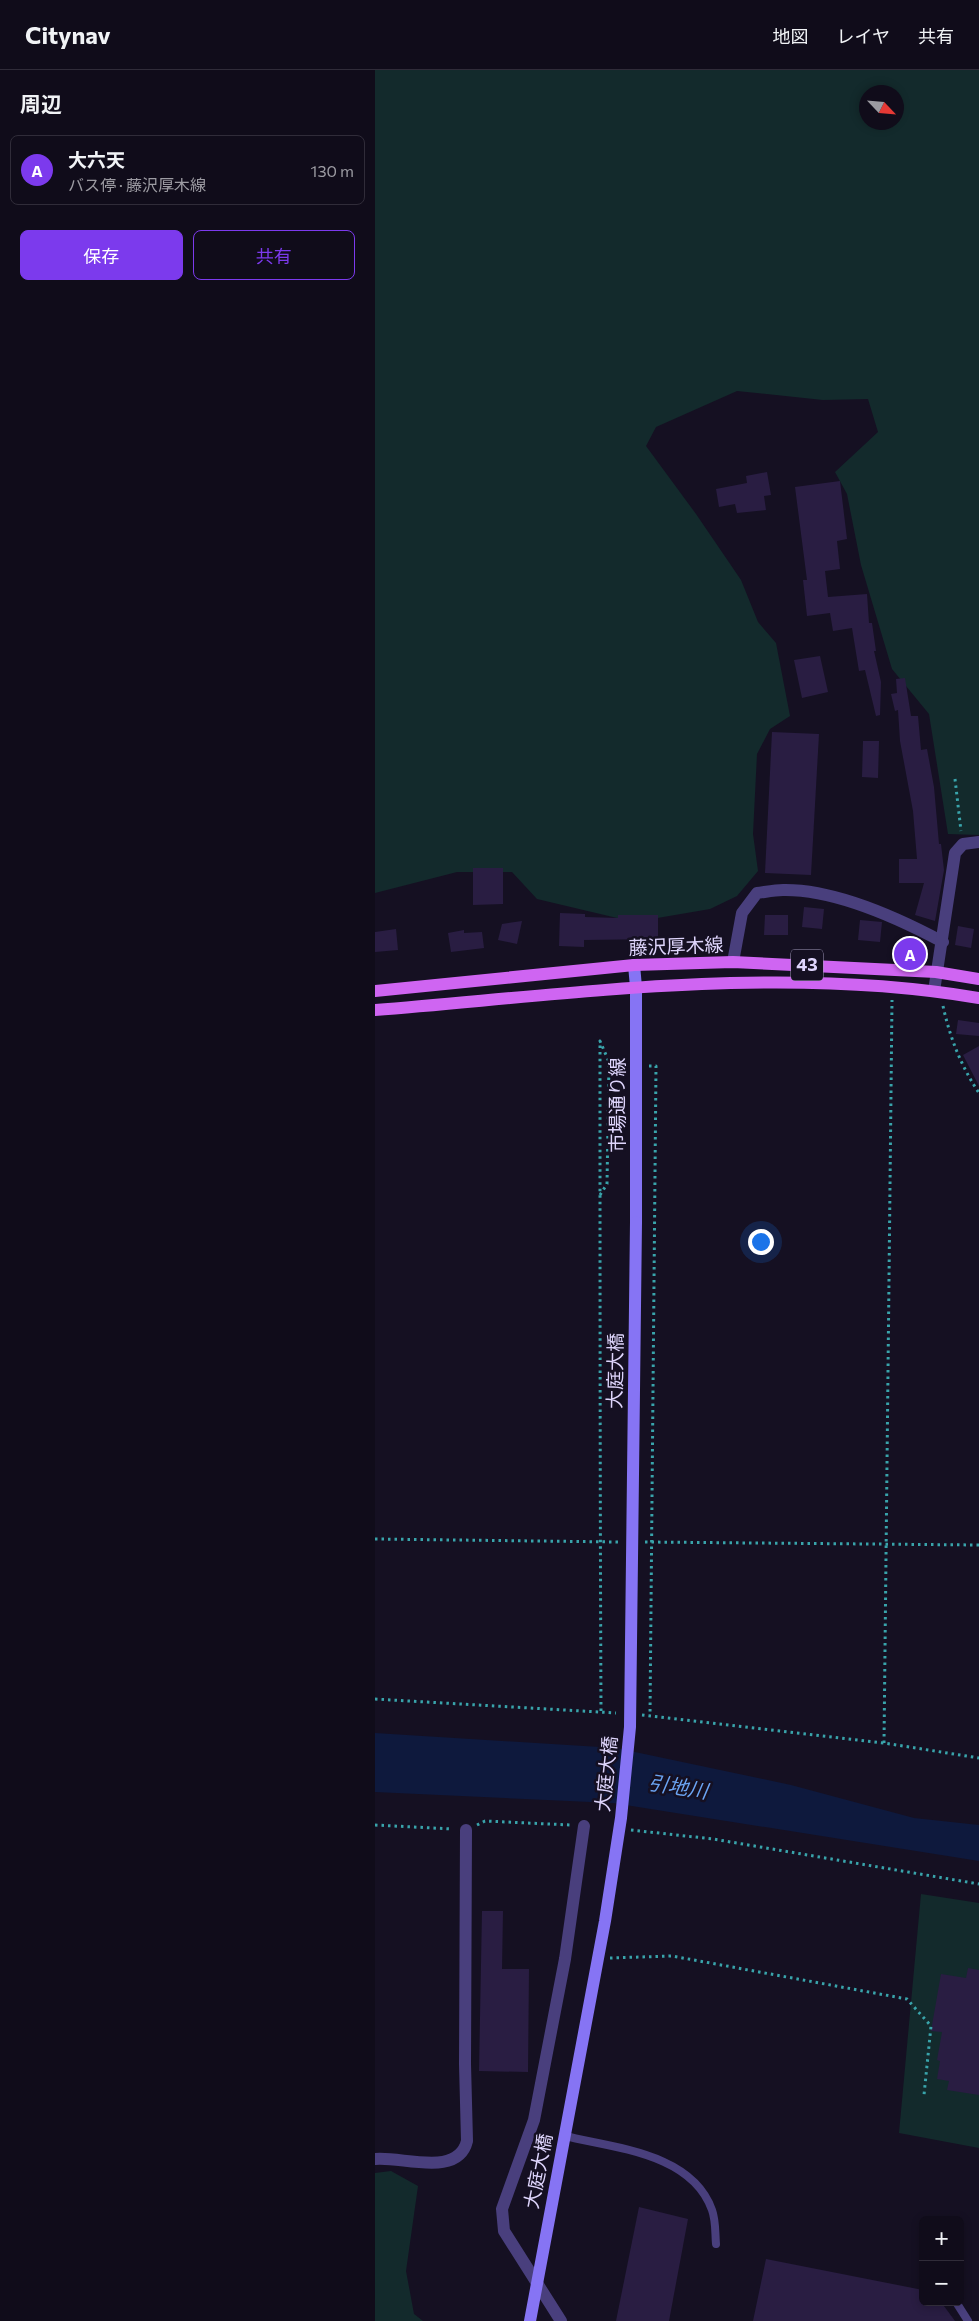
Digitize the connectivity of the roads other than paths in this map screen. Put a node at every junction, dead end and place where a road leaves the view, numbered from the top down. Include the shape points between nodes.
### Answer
1 (979, 842) edge
2 (943, 942) junction
3 (733, 962) junction
4 (634, 965) junction
5 (936, 972) junction
6 (979, 979) edge
7 (636, 987) junction
8 (375, 991) edge
9 (937, 991) junction
10 (979, 998) edge
11 (375, 1010) edge
12 (636, 1222) joint
13 (583, 1826) road end
14 (467, 1830) road end
15 (565, 2136) junction
16 (375, 2159) edge
17 (715, 2244) dead end
18 (959, 2306) edge
19 (530, 2321) edge
20 (561, 2321) edge
21 (968, 2321) edge

1 - 2 street via 963,844 955,853
2 - 3 street via 891,916 824,895 784,890 757,893 742,913
2 - 5 street
3 - 4 main road, 藤沢厚木線 / 43
3 - 5 main road, 藤沢厚木線 / 43
4 - 7 street, 市場通り線
4 - 8 main road, 藤沢厚木線 / 43
5 - 6 main road, 藤沢厚木線 / 43
5 - 9 street
7 - 9 main road, 43 via 793,981
7 - 11 main road, 43
7 - 12 street, 市場通り線
9 - 10 main road, 43
12 - 15 street, 大庭大橋, bridge via 630,1727 621,1818 605,1921
13 - 20 street via 565,1959 534,2120 502,2209 504,2231
14 - 16 street via 465,2150 450,2160 434,2163
15 - 17 lane via 647,2156 685,2173 701,2190 712,2209
15 - 19 street, 大庭大橋, bridge
18 - 21 lane

